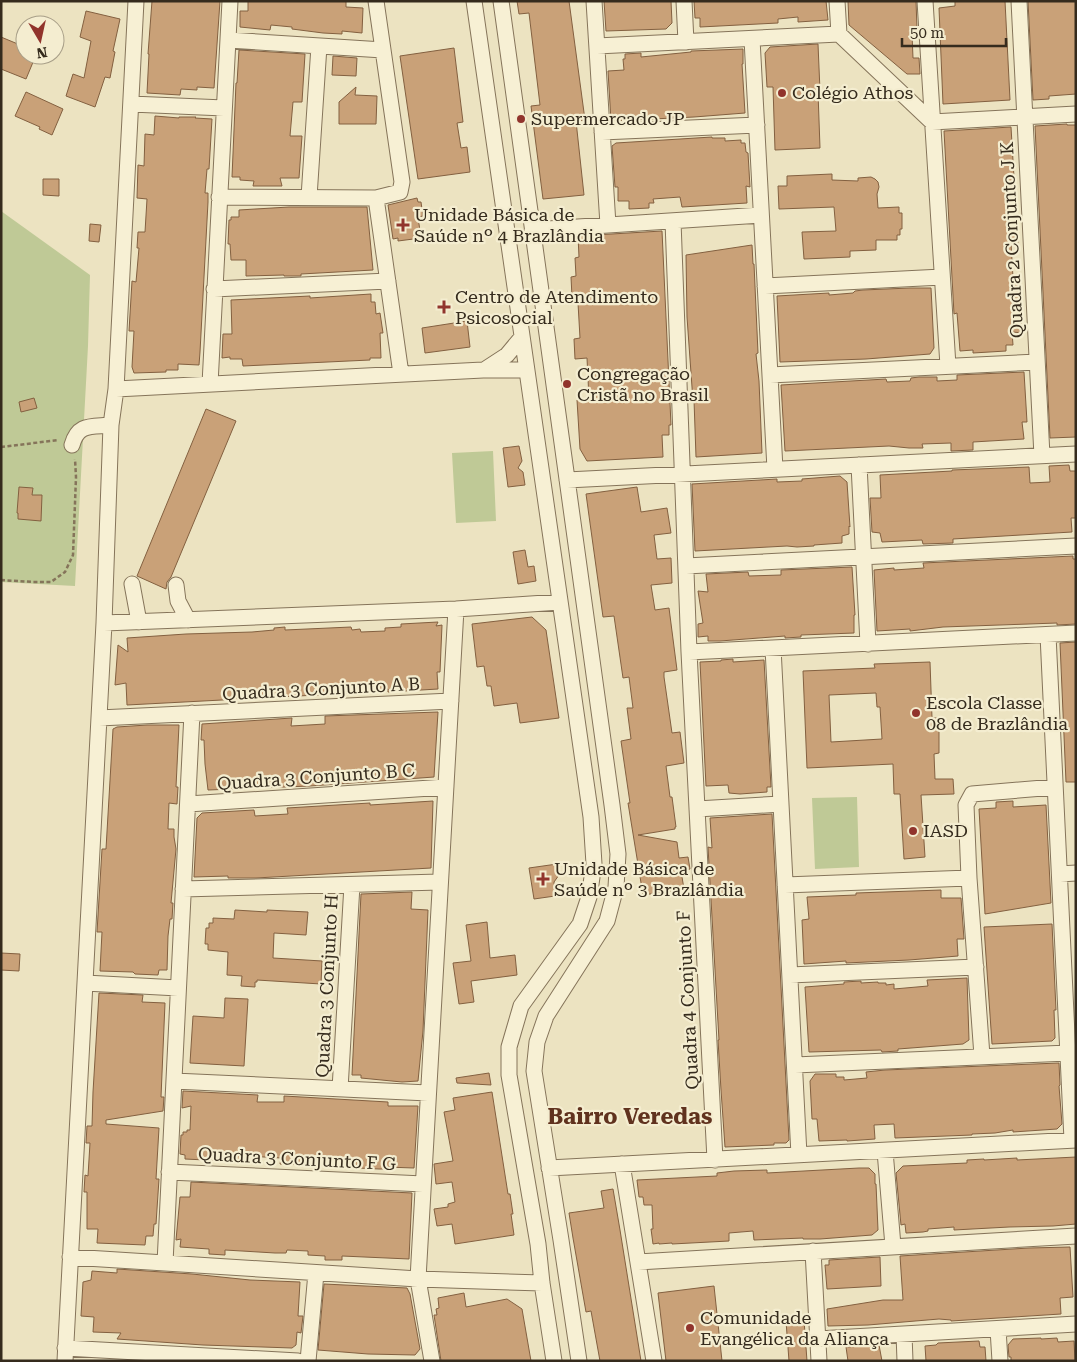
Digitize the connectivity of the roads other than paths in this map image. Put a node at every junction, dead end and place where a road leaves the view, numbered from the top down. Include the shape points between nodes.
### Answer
1 (136, 1) edge
2 (230, 1) edge
3 (376, 1) edge
4 (501, 1) edge
5 (594, 1) edge
6 (684, 1) edge
7 (837, 1) edge
8 (925, 1) edge
9 (1018, 1) edge
10 (474, 2) edge
11 (839, 34) junction
12 (506, 39) junction
13 (752, 39) junction
14 (228, 40) junction
15 (480, 41) junction
16 (686, 42) junction
17 (319, 46) junction
18 (597, 46) junction
19 (383, 50) junction
20 (131, 104) junction
21 (224, 108) junction
22 (1076, 114) edge
23 (1024, 117) junction
24 (932, 122) junction
25 (757, 124) junction
26 (602, 132) junction
27 (219, 197) junction
28 (309, 197) junction
29 (376, 198) junction
30 (530, 209) junction
31 (504, 211) junction
32 (762, 215) junction
33 (673, 221) junction
34 (608, 225) junction
35 (532, 230) junction
36 (942, 277) junction
37 (388, 281) junction
38 (765, 286) junction
39 (214, 289) junction
40 (522, 337) junction
41 (1037, 362) junction
42 (948, 366) junction
43 (483, 370) junction
44 (526, 370) junction
45 (401, 374) junction
46 (770, 375) junction
47 (210, 384) junction
48 (116, 389) junction
49 (111, 425) junction
50 (72, 445) road end
51 (1076, 454) edge
52 (1042, 456) junction
53 (859, 465) junction
54 (775, 470) junction
55 (682, 474) junction
56 (567, 480) junction
57 (1076, 546) edge
58 (863, 557) junction
59 (686, 566) junction
60 (132, 584) dead end
61 (176, 584) dead end
62 (560, 602) junction
63 (456, 609) junction
64 (188, 620) junction
65 (139, 622) junction
66 (104, 623) junction
67 (1076, 633) edge
68 (1048, 635) junction
69 (868, 644) junction
70 (772, 648) junction
71 (689, 652) junction
72 (593, 664) junction
73 (569, 668) junction
74 (451, 701) junction
75 (574, 702) junction
76 (598, 702) junction
77 (192, 713) junction
78 (99, 718) junction
79 (446, 787) junction
80 (1055, 787) junction
81 (188, 804) junction
82 (781, 804) junction
83 (697, 809) junction
84 (1076, 872) edge
85 (1060, 874) junction
86 (970, 878) junction
87 (440, 882) junction
88 (352, 885) junction
89 (785, 885) junction
90 (183, 889) junction
91 (976, 967) junction
92 (790, 976) junction
93 (85, 983) junction
94 (178, 988) junction
95 (1068, 1053) junction
96 (982, 1056) junction
97 (795, 1066) junction
98 (174, 1081) junction
99 (340, 1089) junction
100 (428, 1093) junction
101 (1074, 1140) edge
102 (884, 1151) junction
103 (799, 1155) junction
104 (715, 1160) junction
105 (622, 1164) junction
106 (550, 1168) junction
107 (169, 1172) junction
108 (423, 1184) junction
109 (1076, 1236) edge
110 (561, 1240) junction
111 (538, 1244) junction
112 (893, 1246) junction
113 (813, 1251) junction
114 (70, 1257) junction
115 (638, 1262) junction
116 (165, 1263) junction
117 (316, 1273) junction
118 (418, 1279) junction
119 (542, 1283) junction
120 (1076, 1324) edge
121 (998, 1329) junction
122 (904, 1334) junction
123 (818, 1339) junction
124 (65, 1354) edge
125 (159, 1357) edge
126 (298, 1361) edge
127 (308, 1361) edge
128 (432, 1361) edge
129 (554, 1361) edge
130 (579, 1361) edge
131 (654, 1361) edge
132 (819, 1361) edge
133 (905, 1361) edge
134 (1000, 1361) edge

1 - 20 street
2 - 14 street
3 - 19 street
4 - 10 street via 495,8 483,10
4 - 12 street
5 - 18 street
6 - 16 street
7 - 11 street
8 - 24 street
9 - 23 street, Quadra 2 Conjunto J K
10 - 15 street
11 - 13 street
11 - 24 street
12 - 15 street via 497,32 487,34
12 - 30 street
13 - 16 street
13 - 25 street
14 - 17 street
14 - 21 street
15 - 31 street
16 - 18 street
17 - 19 street
17 - 28 street
18 - 26 street
19 - 29 street via 402,182 400,192
20 - 21 street
20 - 48 street
21 - 27 street
22 - 23 street
23 - 24 street
23 - 41 street, Quadra 2 Conjunto J K
24 - 36 street
25 - 26 street
25 - 32 street
26 - 34 street
27 - 28 street
27 - 39 street
28 - 29 street
29 - 37 street
30 - 31 street
30 - 35 street
31 - 40 street
32 - 33 street
32 - 38 street
33 - 34 street
33 - 55 street, Quadra 4 Conjunto F
34 - 35 street
35 - 56 street
36 - 38 street
36 - 42 street
37 - 39 street
37 - 45 street
38 - 46 street
39 - 47 street
40 - 43 street via 507,355
40 - 44 street
41 - 42 street
41 - 52 street, Quadra 2 Conjunto J K
42 - 46 street
43 - 44 street
43 - 45 street
44 - 62 street
45 - 47 street
46 - 54 street
47 - 48 street
48 - 49 street
49 - 50 street via 79,430
49 - 66 street
51 - 52 street
52 - 53 street
53 - 54 street
53 - 58 street
54 - 55 street
55 - 56 street
55 - 59 street, Quadra 4 Conjunto F
56 - 72 street
57 - 58 street
58 - 59 street
58 - 69 street
59 - 71 street, Quadra 4 Conjunto F
60 - 65 street
61 - 64 street via 178,601
62 - 63 street
62 - 73 street
63 - 64 street
63 - 74 street
64 - 65 street
65 - 66 street
66 - 78 street
67 - 68 street
68 - 69 street
68 - 80 street
69 - 70 street
70 - 71 street
70 - 82 street
71 - 83 street, Quadra 4 Conjunto F
72 - 73 street via 589,672 580,674
72 - 76 street
73 - 75 street
74 - 77 street, Quadra 3 Conjunto A B
74 - 79 street
75 - 76 street via 579,694 590,692
75 - 111 street via 591,817 594,864 590,897 580,924 521,1006 509,1047 508,1075
76 - 106 street via 618,854 616,887 607,920 546,1016 537,1042 534,1071
77 - 78 street, Quadra 3 Conjunto A B
77 - 81 street
78 - 93 street
79 - 81 street, Quadra 3 Conjunto B C
79 - 87 street
80 - 85 street
80 - 86 street via 972,794 966,805
81 - 90 street
82 - 83 street
82 - 89 street
83 - 104 street, Quadra 4 Conjunto F
84 - 85 street
85 - 95 street
86 - 89 street
86 - 91 street
87 - 88 street
87 - 100 street
88 - 90 street
88 - 99 street, Quadra 3 Conjunto H
89 - 92 street
90 - 94 street
91 - 92 street
91 - 96 street
92 - 97 street
93 - 94 street
93 - 114 street
94 - 98 street
95 - 96 street
95 - 101 street
96 - 97 street
97 - 103 street
98 - 99 street
98 - 107 street
99 - 100 street
100 - 108 street
101 - 102 street
102 - 103 street
102 - 112 street
103 - 104 street
104 - 105 street
105 - 106 street
105 - 115 street
106 - 110 street
107 - 108 street, Quadra 3 Conjunto F G
107 - 116 street
108 - 118 street
109 - 112 street
110 - 111 street
110 - 130 street
111 - 119 street
112 - 113 street
113 - 115 street
113 - 123 street
114 - 116 street
114 - 124 street
115 - 131 street
116 - 117 street
117 - 118 street
117 - 127 street
118 - 119 street
118 - 128 street
119 - 129 street
120 - 121 street
121 - 122 street
121 - 134 street
122 - 123 street
122 - 133 street
123 - 132 street
124 - 125 street
125 - 126 street

